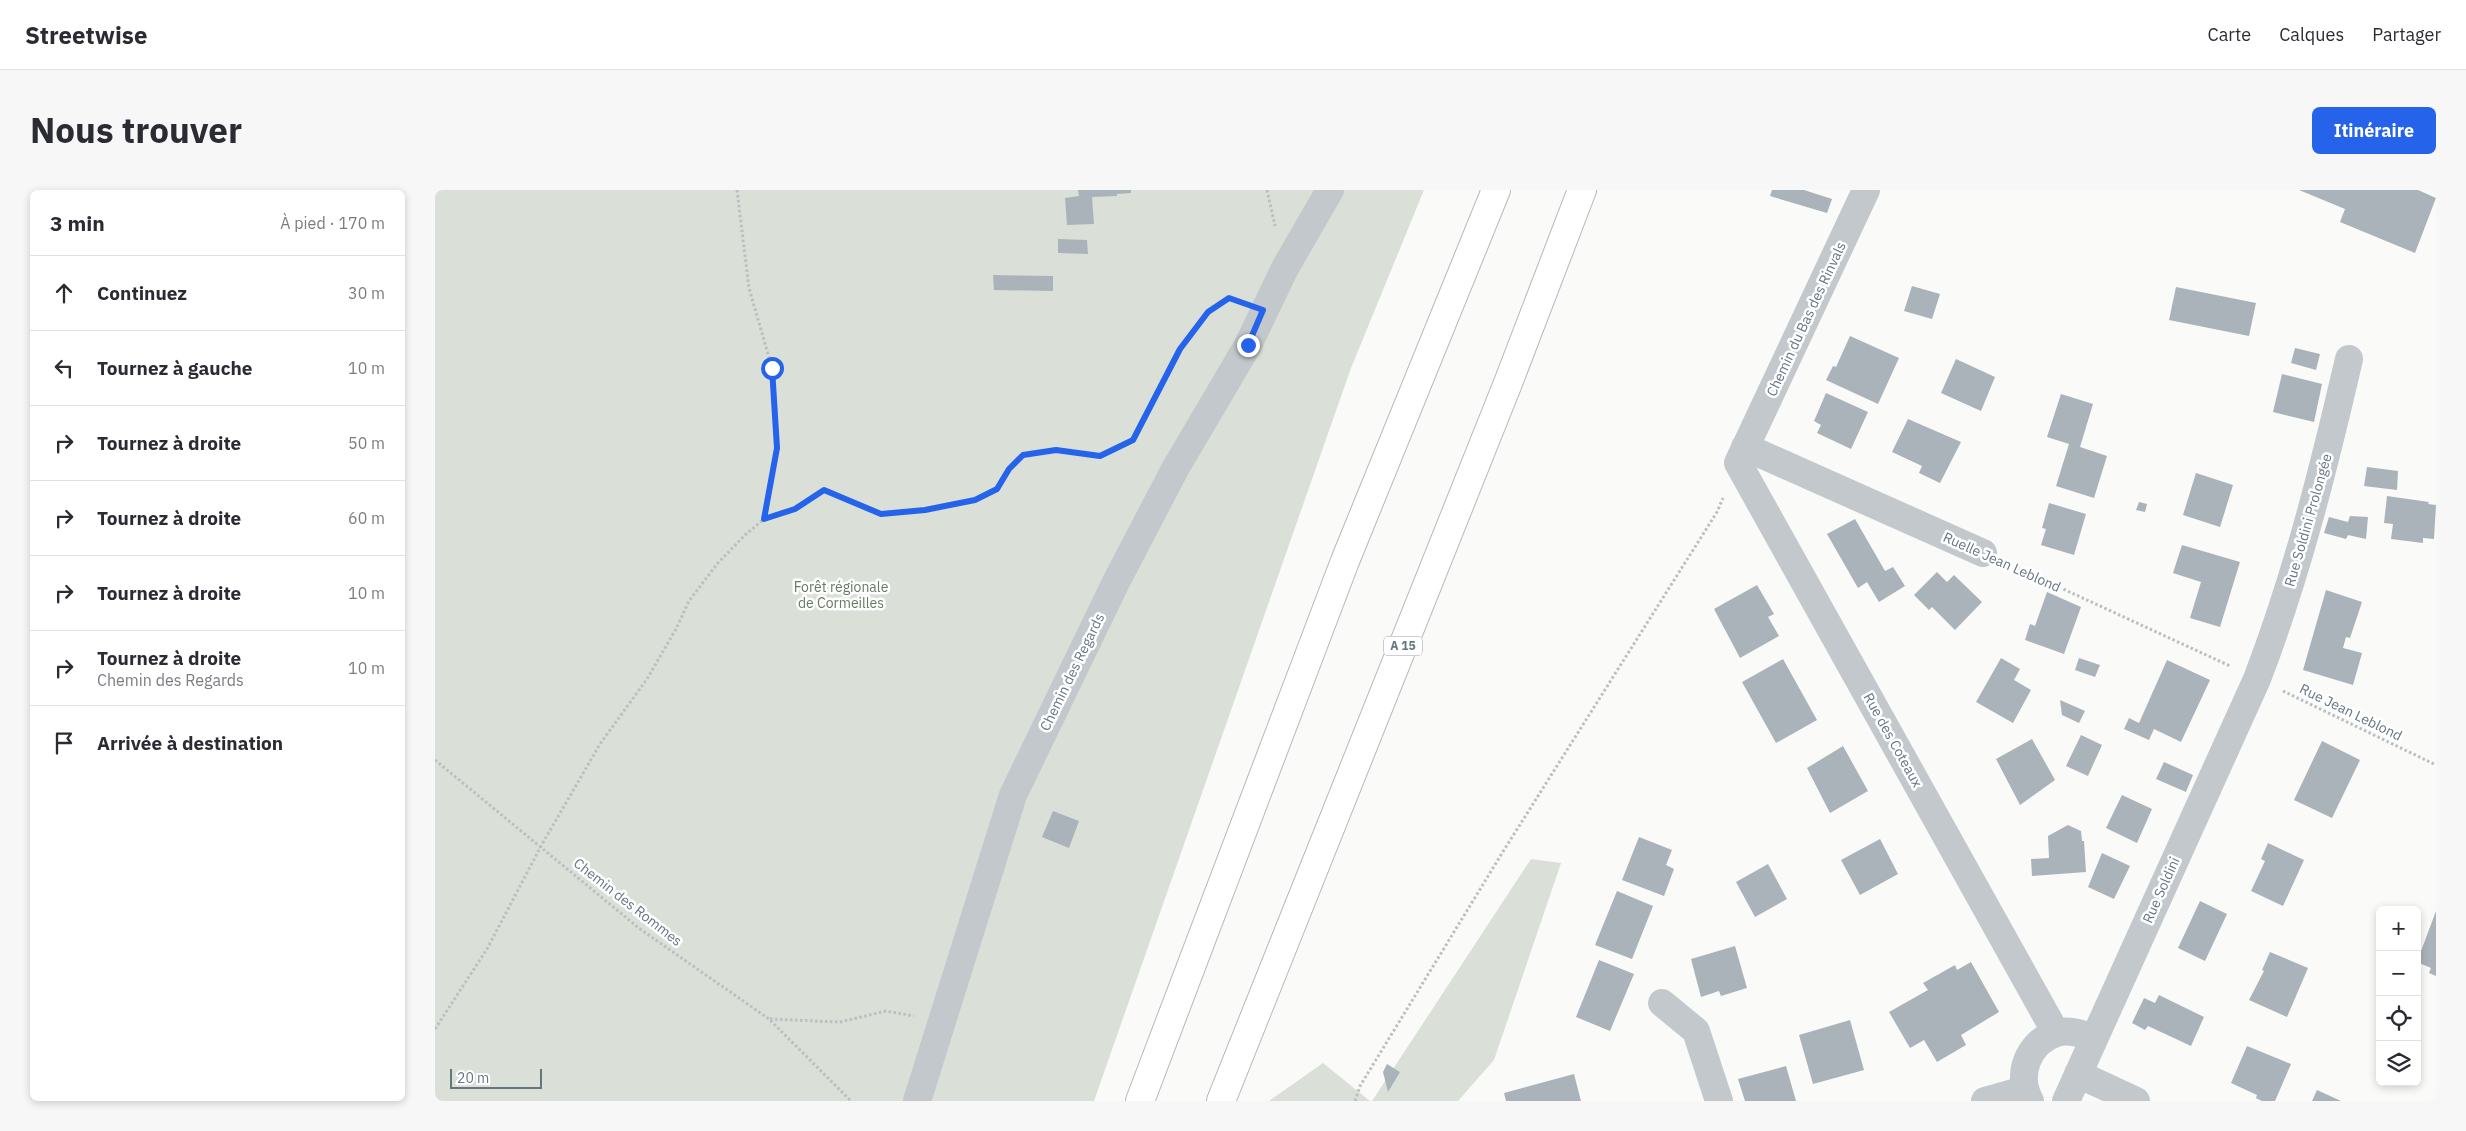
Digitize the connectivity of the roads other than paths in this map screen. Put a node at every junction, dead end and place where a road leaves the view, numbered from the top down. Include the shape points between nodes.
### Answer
1 (1329, 190) edge
2 (1496, 190) edge
3 (1582, 190) edge
4 (1866, 190) edge
5 (2349, 359) dead end
6 (1742, 455) junction
7 (1983, 553) road end
8 (2257, 679) joint
9 (1662, 1003) dead end
10 (2056, 1033) junction
11 (2094, 1038) junction
12 (2078, 1074) junction
13 (2027, 1095) edge
14 (917, 1101) edge
15 (1140, 1101) edge
16 (1221, 1101) edge
17 (1719, 1101) edge
18 (1985, 1101) edge
19 (2066, 1101) edge
20 (2136, 1101) edge

1 - 14 street, Chemin des Regards via 1263,310 1248,345 1175,469 1013,795
2 - 15 highway via 1341,570
3 - 16 highway, A 15
4 - 6 street, Chemin du Bas des Rinvals
5 - 8 street, Rue Soldini Prolongée via 2325,464 2299,555
6 - 7 street, Ruelle Jean Leblond
6 - 10 street, Rue des Coteaux
8 - 11 street, Rue Soldini
9 - 17 street via 1696,1031
10 - 11 street via 2076,1032
10 - 13 street via 2036,1045 2024,1066
11 - 12 street, Rue Soldini
12 - 19 street, Rue Soldini
12 - 20 street
13 - 18 street

